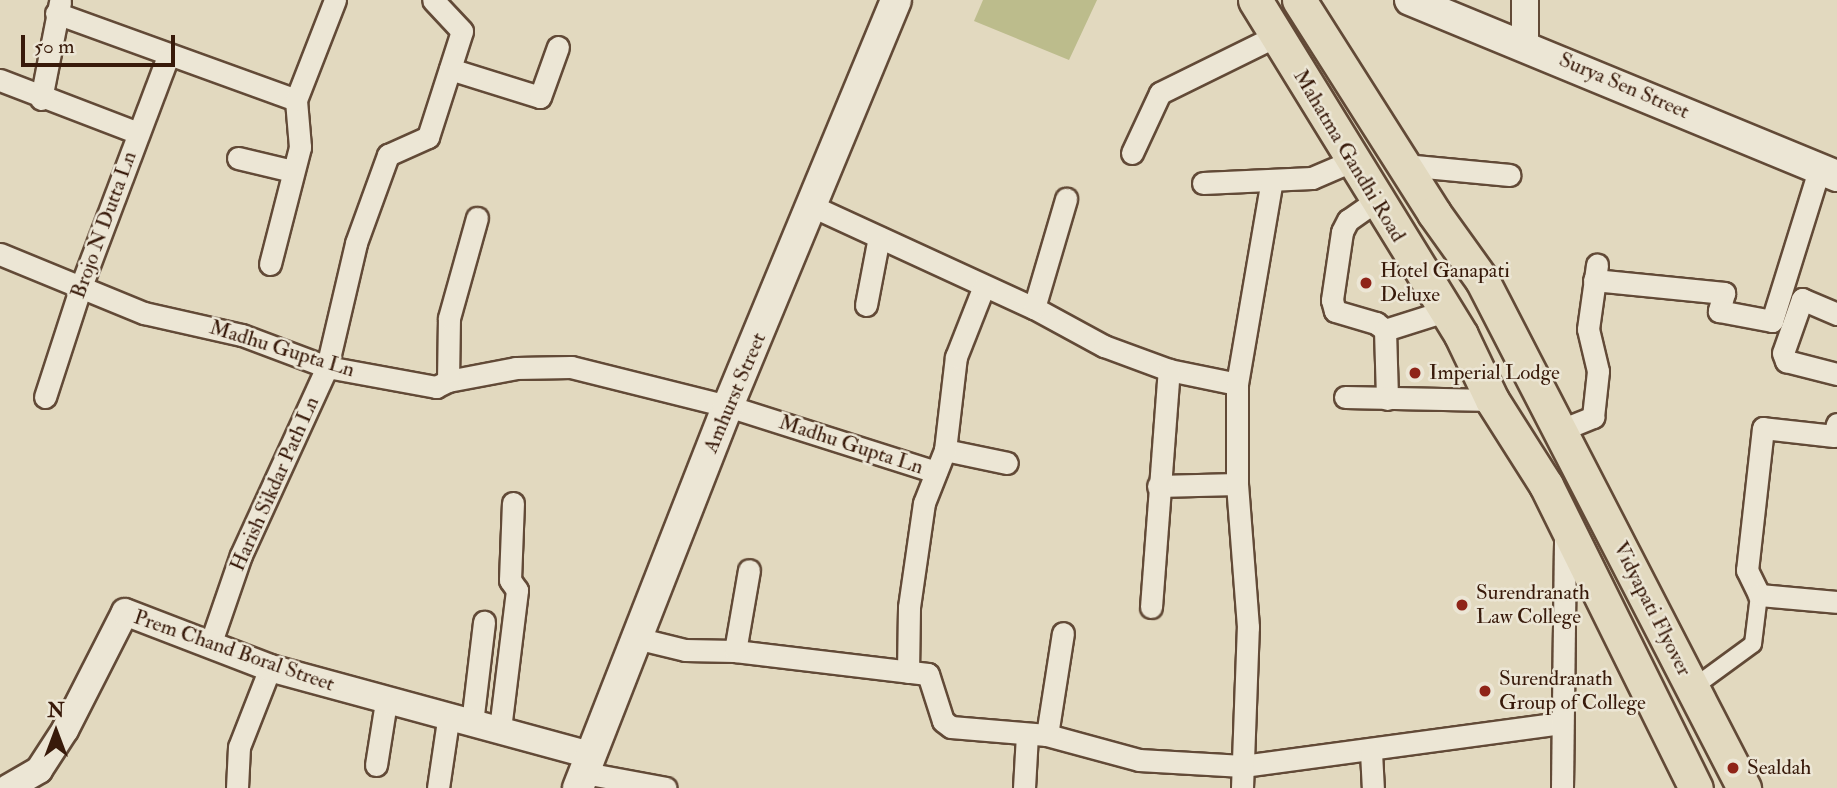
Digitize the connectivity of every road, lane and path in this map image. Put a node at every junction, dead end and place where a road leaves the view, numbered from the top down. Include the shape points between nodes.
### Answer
1 (335, 0) edge
2 (433, 0) edge
3 (895, 0) edge
4 (1255, 0) edge
5 (1299, 0) edge
6 (1410, 0) edge
7 (1525, 0) edge
8 (58, 7) edge
9 (1276, 36) junction
10 (1525, 46) junction
11 (558, 47) dead end
12 (168, 55) junction
13 (450, 69) junction
14 (0, 80) edge
15 (41, 99) junction
16 (296, 100) junction
17 (138, 133) junction
18 (1132, 153) dead end
19 (238, 158) dead end
20 (1354, 160) junction
21 (1404, 165) junction
22 (292, 171) junction
23 (1828, 173) edge
24 (1510, 175) dead end
25 (1272, 180) junction
26 (1203, 183) dead end
27 (1066, 200) dead end
28 (1377, 201) junction
29 (814, 207) junction
30 (477, 218) dead end
31 (879, 237) junction
32 (0, 254) edge
33 (270, 264) dead end
34 (984, 286) junction
35 (80, 289) junction
36 (866, 305) dead end
37 (1034, 308) junction
38 (1445, 311) junction
39 (1837, 314) edge
40 (1385, 330) junction
41 (327, 367) junction
42 (1169, 370) junction
43 (1837, 374) edge
44 (448, 381) junction
45 (1237, 384) junction
46 (45, 397) dead end
47 (1345, 397) dead end
48 (1387, 399) junction
49 (1492, 400) junction
50 (728, 406) junction
51 (1837, 424) edge
52 (1561, 430) junction
53 (944, 450) junction
54 (1007, 463) dead end
55 (936, 472) junction
56 (1237, 484) junction
57 (1158, 486) junction
58 (513, 503) dead end
59 (1565, 530) junction
60 (1631, 556) junction
61 (749, 570) dead end
62 (1759, 595) junction
63 (1837, 602) edge
64 (1151, 607) dead end
65 (484, 622) dead end
66 (1063, 633) dead end
67 (636, 638) junction
68 (211, 642) junction
69 (734, 651) junction
70 (270, 668) junction
71 (908, 672) junction
72 (1701, 682) junction
73 (386, 702) junction
74 (460, 721) junction
75 (1561, 723) junction
76 (500, 729) junction
77 (1037, 734) junction
78 (1371, 752) junction
79 (376, 765) dead end
80 (1243, 766) junction
81 (585, 772) edge
82 (8, 788) edge
83 (237, 788) edge
84 (438, 788) edge
85 (666, 788) edge
86 (1024, 788) edge
87 (1242, 788) edge
88 (1373, 788) edge
89 (1562, 788) edge
90 (1696, 788) edge
91 (1744, 788) edge
92 (1755, 788) edge

1 - 16 street
2 - 13 street, Harish Sikdar Path Ln via 462,31
3 - 29 main road, Amhurst Street via 824,169
4 - 9 main road, Mahatma Gandhi Road
5 - 21 main road, Vidyapati Flyover
6 - 10 main road, Surya Sen Street
7 - 10 street
8 - 12 street
8 - 15 street
9 - 18 street via 1160,93
9 - 20 main road, Mahatma Gandhi Road
10 - 23 main road, Surya Sen Street
11 - 13 street via 540,97
12 - 16 street
12 - 17 street, Brojo N Dutta Ln
13 - 41 street, Harish Sikdar Path Ln via 428,137 388,155 356,243
14 - 15 street
15 - 17 street
16 - 22 street via 300,147
17 - 35 street, Brojo N Dutta Ln
19 - 22 street
20 - 25 street via 1312,178
20 - 28 main road, Mahatma Gandhi Road
21 - 24 street
21 - 52 main road, Vidyapati Flyover via 1482,280
22 - 33 street
23 - 52 street via 1772,321 1719,311 1724,293 1596,272 1588,329 1598,371 1594,417
25 - 26 street
25 - 45 street
27 - 37 street
28 - 38 main road, Mahatma Gandhi Road
28 - 40 street via 1348,220 1342,232 1332,300 1335,311
29 - 31 street
29 - 50 main road, Amhurst Street
30 - 44 street via 449,318
31 - 34 street
31 - 36 street
32 - 35 street, Madhu Gupta Ln
34 - 37 street
34 - 53 street via 956,357
35 - 41 street, Madhu Gupta Ln via 144,313 242,335
35 - 46 street, Brojo N Dutta Ln
37 - 42 street via 1104,346
38 - 40 street
38 - 49 main road, Mahatma Gandhi Road
39 - 43 street via 1802,299 1783,353 1786,361
40 - 48 street
41 - 44 street, Madhu Gupta Ln via 436,387
41 - 68 street, Harish Sikdar Path Ln via 241,555
42 - 45 street
42 - 57 street
44 - 50 street, Madhu Gupta Ln via 516,368 571,367
45 - 56 street
47 - 48 street
48 - 49 street
49 - 59 main road, Mahatma Gandhi Road via 1530,455
50 - 55 street, Madhu Gupta Ln
50 - 67 main road, Amhurst Street
51 - 62 street via 1833,436 1763,428 1747,570
52 - 60 main road, Vidyapati Flyover
53 - 54 street
53 - 55 street
55 - 71 street via 924,503 918,542 909,607
56 - 57 street
56 - 80 street via 1248,627
57 - 64 street
58 - 76 street via 510,580 517,590
59 - 75 street
59 - 90 street
59 - 90 main road, Vidyapati Flyover via 1594,578
60 - 72 street
60 - 91 main road, Vidyapati Flyover
61 - 69 street
62 - 63 street
62 - 72 street via 1754,645
65 - 74 street
66 - 77 street
67 - 69 street via 685,650
67 - 81 main road, Amhurst Street
68 - 70 street, Prem Chand Boral Street
68 - 82 street, Prem Chand Boral Street via 125,612 65,730 39,770
69 - 71 street
70 - 73 street, Prem Chand Boral Street
70 - 83 street via 239,747
71 - 77 street via 928,674 943,721 951,727
72 - 92 street
73 - 74 street, Prem Chand Boral Street
73 - 79 street
74 - 76 street, Prem Chand Boral Street
74 - 84 street
75 - 78 street
75 - 89 street
76 - 81 street, Prem Chand Boral Street
77 - 80 street via 1139,760
77 - 86 street
78 - 80 street
78 - 88 street
80 - 87 street
81 - 85 street

